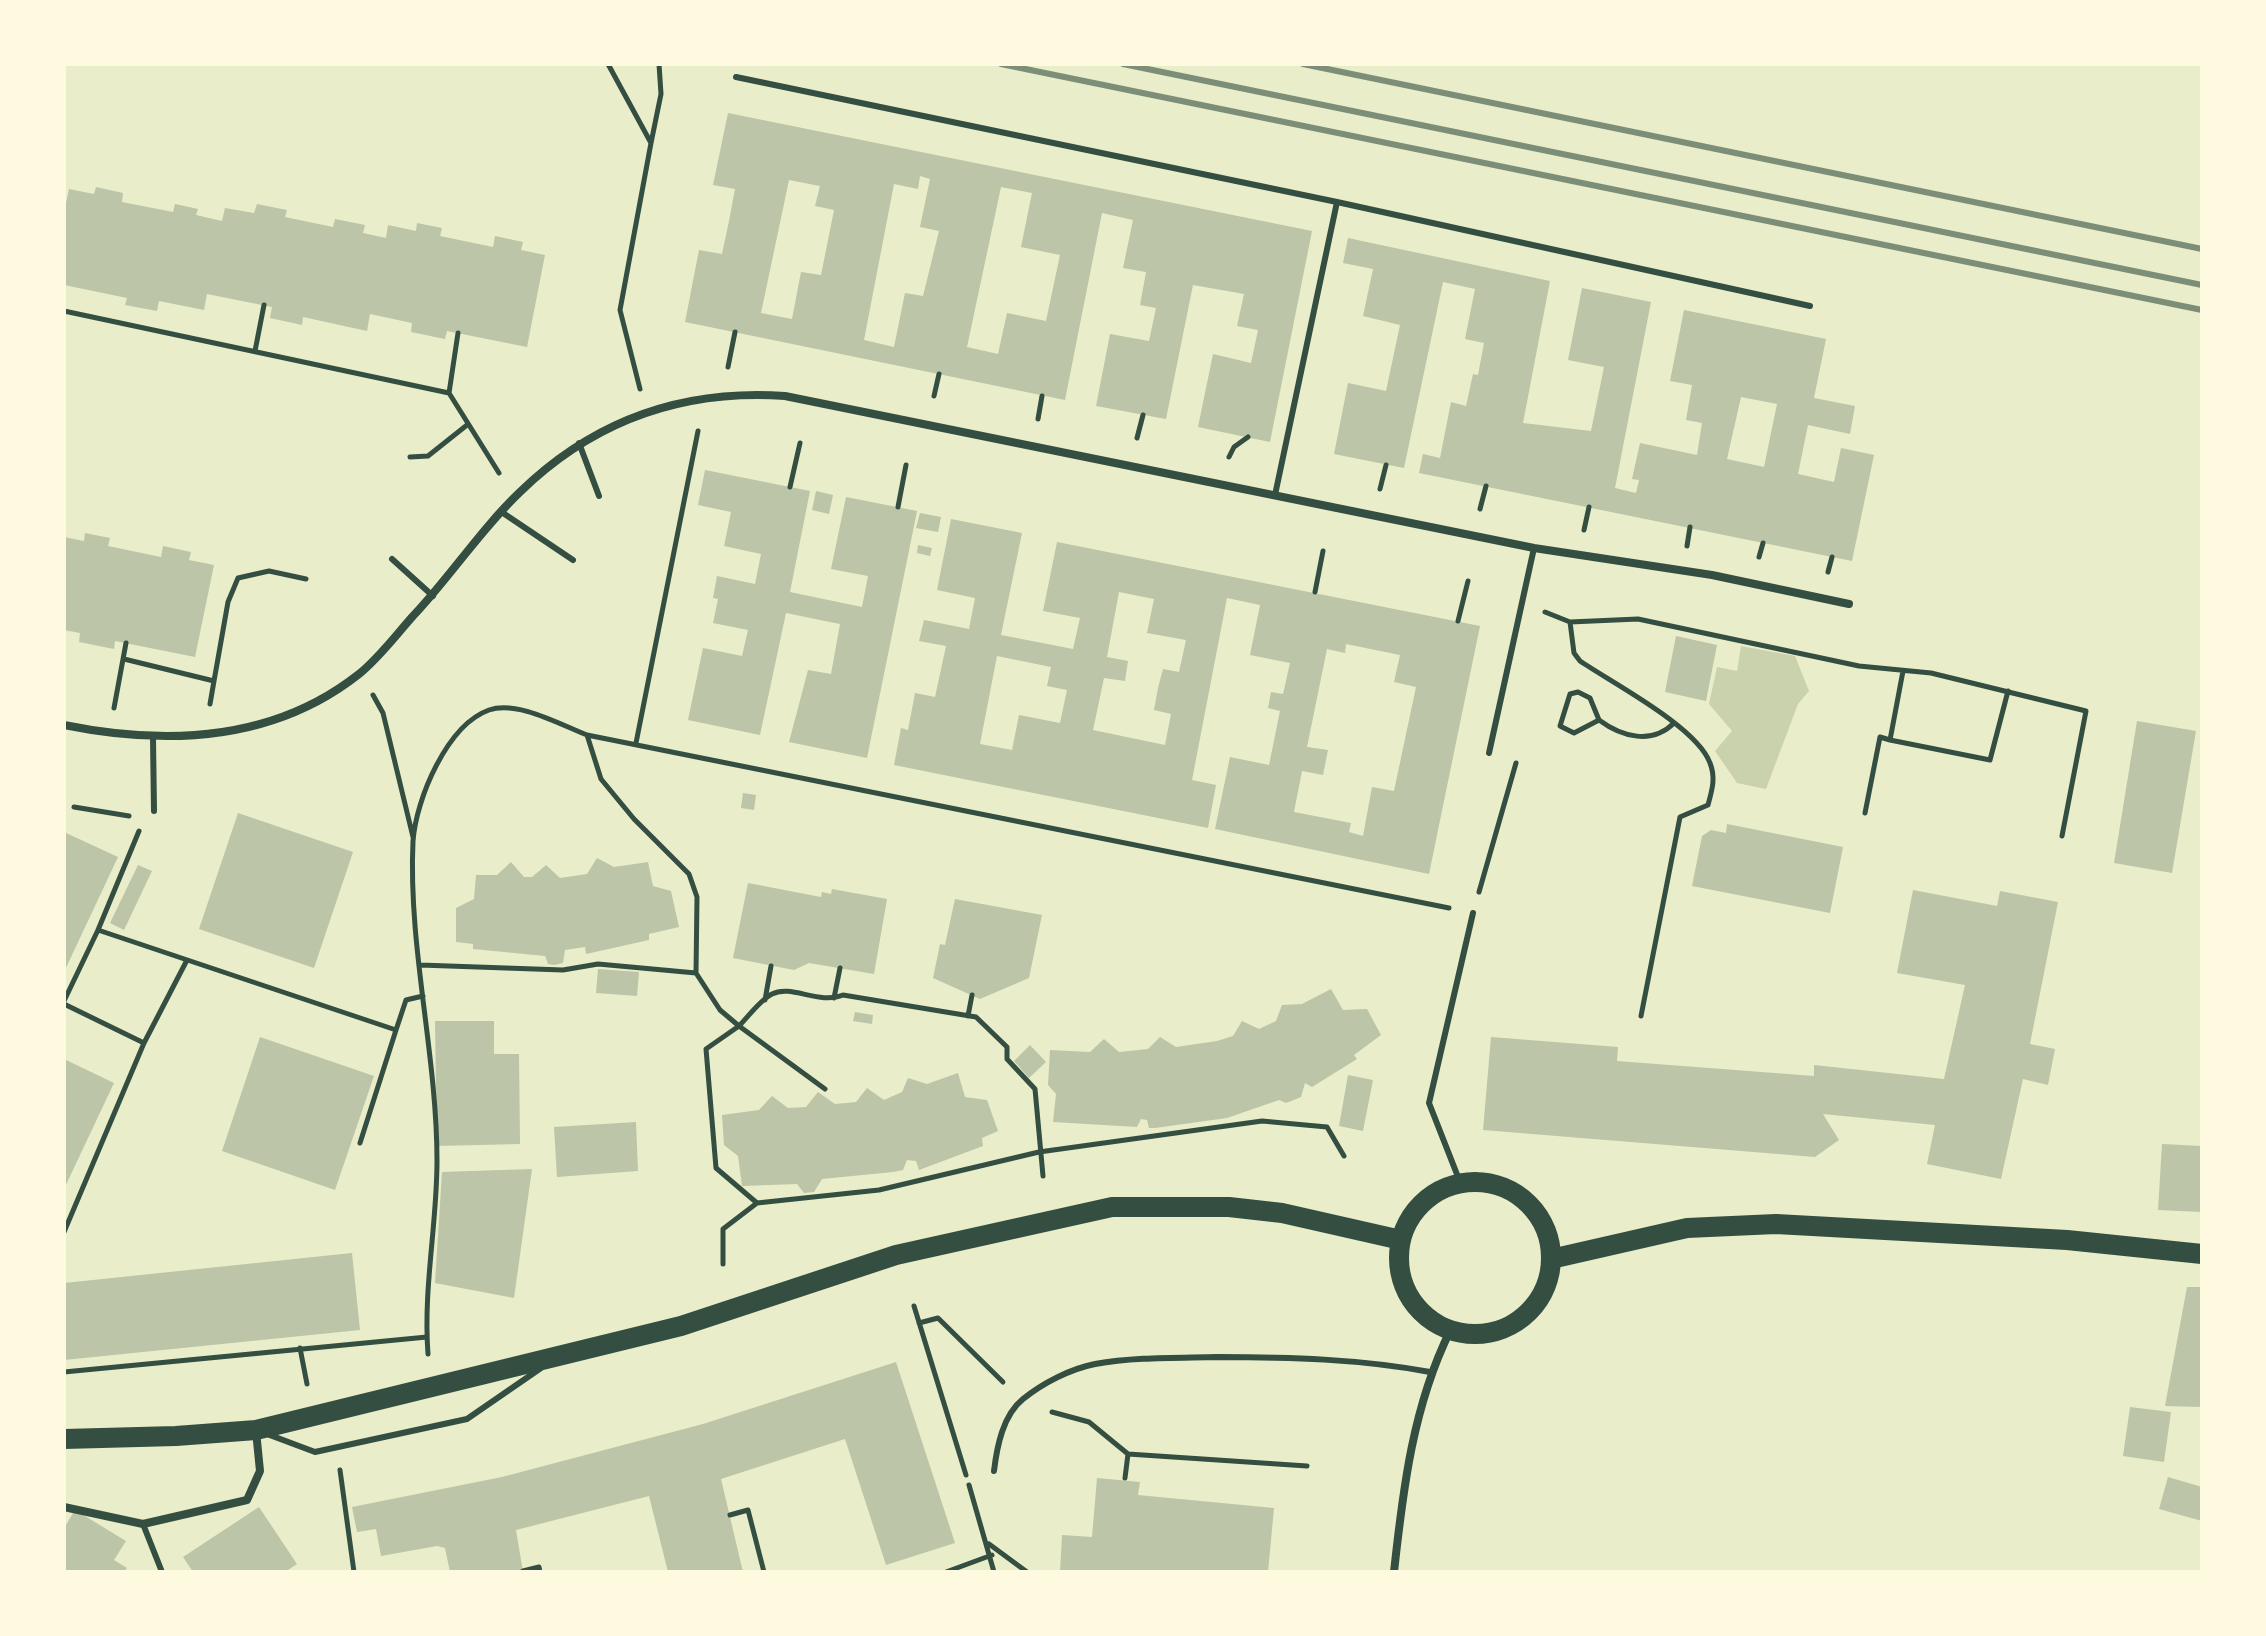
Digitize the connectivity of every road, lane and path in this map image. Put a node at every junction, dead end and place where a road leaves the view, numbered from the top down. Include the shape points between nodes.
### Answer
1 (608, 64) edge
2 (659, 64) edge
3 (736, 77) dead end
4 (651, 143) junction
5 (1337, 202) junction
6 (264, 305) dead end
7 (1810, 306) dead end
8 (64, 311) edge
9 (735, 332) dead end
10 (458, 333) dead end
11 (255, 351) junction
12 (728, 367) dead end
13 (939, 374) dead end
14 (639, 386) dead end
15 (449, 393) junction
16 (934, 396) dead end
17 (1042, 396) dead end
18 (1143, 415) dead end
19 (1038, 419) dead end
20 (467, 425) junction
21 (698, 431) dead end
22 (1248, 437) dead end
23 (1137, 438) dead end
24 (579, 443) junction
25 (800, 443) dead end
26 (410, 457) dead end
27 (1229, 457) dead end
28 (906, 465) dead end
29 (1386, 465) dead end
30 (499, 473) dead end
31 (1486, 486) dead end
32 (790, 487) dead end
33 (1380, 489) dead end
34 (1275, 495) junction
35 (599, 496) dead end
36 (898, 507) dead end
37 (1589, 507) dead end
38 (1480, 509) dead end
39 (503, 513) junction
40 (1690, 527) dead end
41 (1584, 531) dead end
42 (1534, 548) junction
43 (1323, 551) dead end
44 (1686, 551) dead end
45 (1832, 557) dead end
46 (392, 559) dead end
47 (573, 560) dead end
48 (306, 579) dead end
49 (1468, 581) dead end
50 (1826, 581) dead end
51 (1315, 592) dead end
52 (433, 596) junction
53 (1523, 600) junction
54 (1849, 604) dead end
55 (1458, 621) dead end
56 (1570, 622) junction
57 (126, 643) dead end
58 (124, 659) junction
59 (1903, 671) junction
60 (214, 681) junction
61 (2008, 691) junction
62 (373, 695) dead end
63 (210, 704) dead end
64 (114, 708) dead end
65 (1599, 720) junction
66 (1674, 723) junction
67 (64, 725) edge
68 (587, 735) junction
69 (153, 738) junction
70 (1890, 740) junction
71 (636, 743) junction
72 (1489, 753) dead end
73 (1516, 762) dead end
74 (74, 807) dead end
75 (154, 811) dead end
76 (1865, 813) dead end
77 (2062, 836) dead end
78 (413, 838) junction
79 (1473, 913) junction
80 (98, 930) junction
81 (186, 962) junction
82 (420, 965) junction
83 (771, 966) dead end
84 (840, 968) dead end
85 (696, 973) junction
86 (972, 995) dead end
87 (423, 996) junction
88 (833, 999) junction
89 (765, 1000) junction
90 (64, 1003) edge
91 (968, 1016) junction
92 (1641, 1016) dead end
93 (739, 1026) junction
94 (396, 1030) junction
95 (144, 1043) junction
96 (825, 1089) dead end
97 (360, 1143) dead end
98 (1039, 1152) junction
99 (1344, 1156) dead end
100 (1043, 1176) dead end
101 (1460, 1182) junction
102 (757, 1203) junction
103 (64, 1232) edge
104 (1401, 1240) junction
105 (2202, 1254) edge
106 (1551, 1259) junction
107 (723, 1264) dead end
108 (914, 1306) dead end
109 (919, 1323) junction
110 (1450, 1331) junction
111 (427, 1337) junction
112 (300, 1348) junction
113 (428, 1355) dead end
114 (554, 1359) junction
115 (64, 1372) edge
116 (1430, 1372) junction
117 (307, 1384) dead end
118 (1021, 1400) junction
119 (256, 1430) junction
120 (64, 1439) edge
121 (1128, 1454) junction
122 (1307, 1466) dead end
123 (340, 1469) dead end
124 (994, 1471) dead end
125 (1125, 1478) dead end
126 (64, 1507) edge
127 (730, 1515) dead end
128 (143, 1524) junction
129 (988, 1543) junction
130 (992, 1555) junction
131 (523, 1571) edge
132 (162, 1572) edge
133 (354, 1572) edge
134 (540, 1572) edge
135 (764, 1572) edge
136 (946, 1572) edge
137 (994, 1572) edge
138 (1027, 1572) edge
139 (1394, 1572) edge

1 - 4 path
2 - 4 path via 661,94
3 - 5 lane
4 - 14 path via 620,310
5 - 7 lane
5 - 34 lane
6 - 11 path
8 - 11 path
9 - 12 path
10 - 15 path
11 - 15 path
13 - 16 path
15 - 20 path
17 - 19 path
18 - 23 path
20 - 26 path via 428,456
20 - 30 path
21 - 71 path
22 - 27 path
24 - 34 street via 645,410 748,393 785,396
24 - 35 lane
24 - 39 street via 518,493
25 - 32 path
28 - 36 path
29 - 33 path
31 - 38 path
34 - 42 street
37 - 41 path
39 - 47 lane
39 - 52 street
40 - 44 path
42 - 53 lane
42 - 54 street via 1712,575
43 - 51 path
45 - 50 path
46 - 52 lane
48 - 60 path via 269,571 238,578 228,602
49 - 55 path
52 - 69 street via 359,673 304,707 223,734
53 - 56 path
53 - 72 lane
56 - 59 path via 1638,619
56 - 66 path via 1580,661
57 - 58 path
58 - 60 path
58 - 64 path
59 - 61 path
59 - 70 path
60 - 63 path
61 - 70 path via 1990,760
61 - 77 path via 2086,711
62 - 78 path via 383,713
65 - 65 path via 1590,698 1578,692 1570,694 1560,726 1574,733
65 - 66 path via 1644,738 1664,733
66 - 92 path via 1700,744 1714,781 1708,805 1680,817
67 - 69 street
68 - 71 path
68 - 78 path via 509,708 490,709 451,740 432,772
68 - 85 path via 601,779 689,874 697,897
69 - 75 lane
70 - 76 path via 1880,737
71 - 79 path
73 - 79 path
74 - 80 path via 145,818
78 - 82 path
79 - 101 lane via 1429,1103
80 - 81 path
80 - 90 path
81 - 94 path
81 - 95 path
82 - 85 path via 563,970 598,964
82 - 87 path
83 - 89 path
84 - 88 path
85 - 93 path via 720,1010
86 - 91 path
87 - 94 path via 406,1000
87 - 111 path via 437,1160
88 - 89 path via 781,991
88 - 91 path via 843,995
89 - 93 path
90 - 95 path
91 - 98 path via 976,1017 1007,1047 1007,1059 1035,1089
93 - 96 path
93 - 102 path via 706,1049 716,1168
94 - 97 path
95 - 103 path
98 - 99 path via 1262,1121 1327,1127
98 - 100 path
98 - 102 path via 879,1190
101 - 104 main road via 1427,1199
101 - 106 main road via 1497,1185 1518,1196 1536,1213
102 - 107 path via 723,1229
104 - 110 main road via 1403,1284 1414,1304
104 - 114 main road via 1282,1213 1112,1207 896,1255 681,1326
105 - 106 main road via 2067,1240 1776,1224 1687,1228
106 - 110 main road via 1536,1304 1519,1321 1474,1335
108 - 109 path
109 - 118 path via 938,1318
109 - 129 path
110 - 116 street
111 - 112 path
111 - 113 path
112 - 115 path
112 - 117 path
114 - 119 main road
114 - 119 lane via 467,1419 315,1452
116 - 118 lane via 1289,1357 1176,1358 1093,1365 1058,1377
116 - 139 street via 1404,1481
118 - 121 path via 1089,1422
118 - 124 lane via 998,1442
119 - 120 main road
119 - 128 street via 260,1471 247,1500
121 - 122 path
121 - 125 path
123 - 133 path
126 - 128 street
127 - 135 path via 748,1510
128 - 132 lane
129 - 130 path
129 - 138 path
130 - 136 path
130 - 137 path
131 - 134 path via 539,1567

